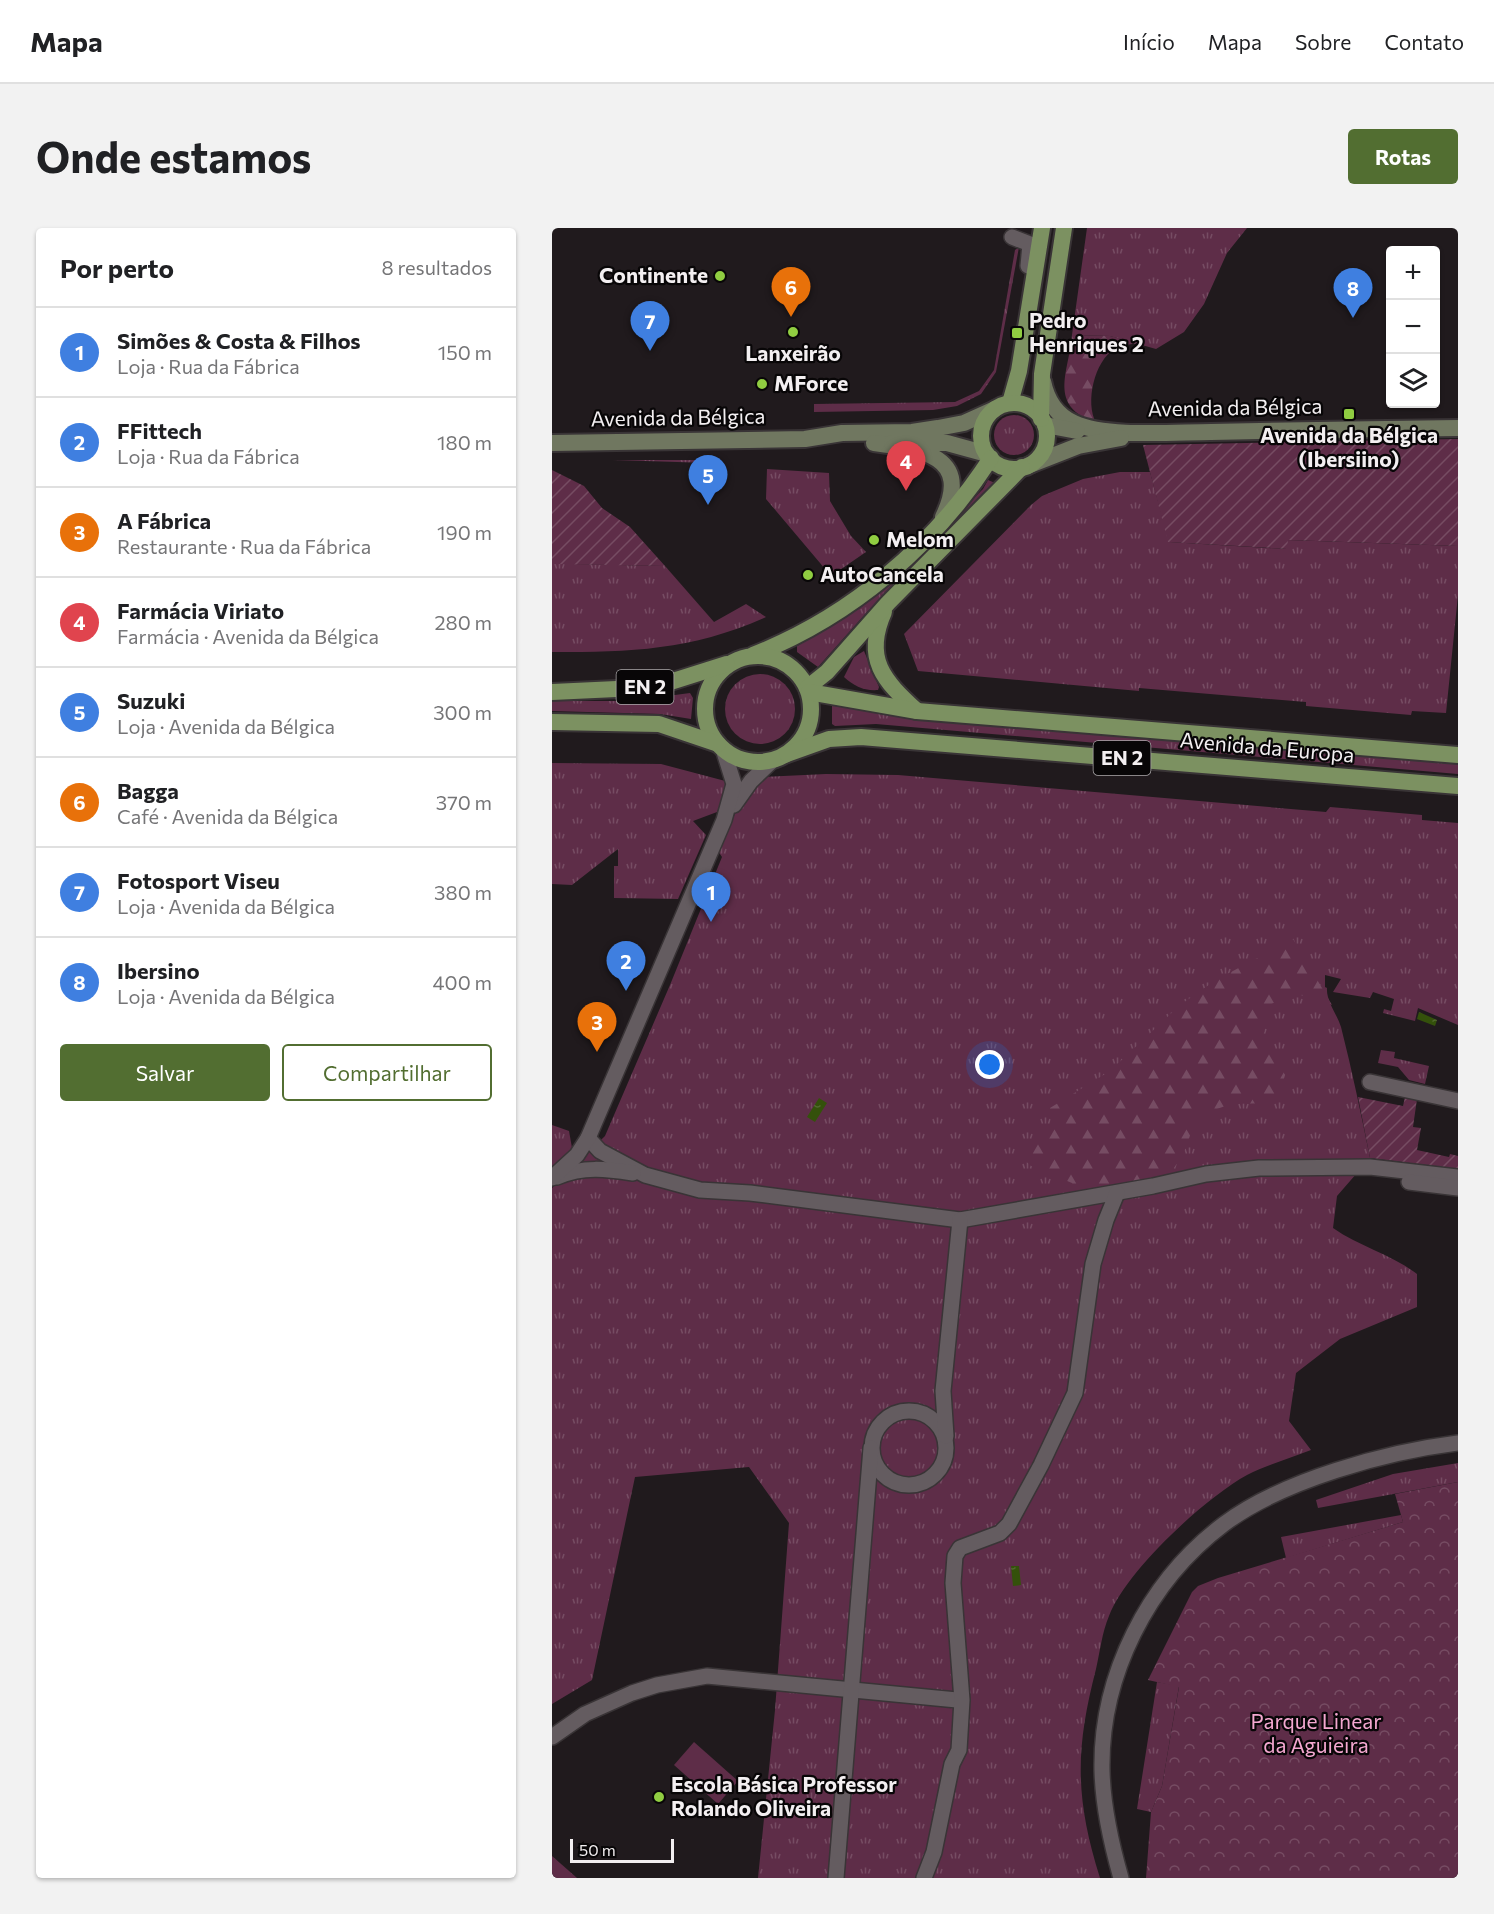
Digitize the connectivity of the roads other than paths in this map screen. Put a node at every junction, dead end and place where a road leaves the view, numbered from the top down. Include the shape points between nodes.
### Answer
1 (1041, 228) edge
2 (1064, 228) edge
3 (1012, 237) dead end
4 (1028, 314) junction
5 (1042, 374) junction
6 (1003, 406) junction
7 (1043, 422) junction
8 (1458, 428) edge
9 (1156, 432) junction
10 (805, 439) junction
11 (552, 443) edge
12 (874, 443) junction
13 (989, 456) junction
14 (1025, 466) junction
15 (940, 524) junction
16 (888, 603) junction
17 (741, 659) junction
18 (808, 690) junction
19 (552, 692) edge
20 (917, 711) junction
21 (552, 722) edge
22 (721, 746) junction
23 (1458, 755) edge
24 (780, 757) junction
25 (1458, 786) edge
26 (724, 820) junction
27 (1370, 1082) dead end
28 (1458, 1101) edge
29 (588, 1138) junction
30 (1370, 1167) junction
31 (645, 1175) junction
32 (1458, 1177) edge
33 (552, 1178) edge
34 (1458, 1188) edge
35 (1117, 1193) junction
36 (960, 1220) junction
37 (943, 1391) junction
38 (921, 1414) junction
39 (946, 1436) junction
40 (1458, 1443) edge
41 (871, 1448) junction
42 (897, 1481) junction
43 (868, 1496) junction
44 (852, 1691) junction
45 (957, 1700) dead end
46 (552, 1737) edge
47 (836, 1878) edge
48 (924, 1878) edge
49 (1120, 1878) edge

1 - 4 main road
2 - 5 main road
3 - 4 street via 1027,241 1031,248 1023,297
4 - 6 main road via 1019,371
5 - 7 main road
5 - 9 main road, Avenida da Bélgica via 1048,399 1076,424 1103,430
6 - 7 main road via 1025,405 1034,409
6 - 10 main road, Avenida da Bélgica via 964,423 938,429 842,433
6 - 13 main road via 983,425 981,435
7 - 9 main road via 1095,433
7 - 14 main road via 1046,444 1042,453
8 - 9 main road, Avenida da Bélgica
9 - 14 main road via 1077,446
10 - 11 main road, Avenida da Bélgica
10 - 12 main road, Avenida da Bélgica via 822,444
12 - 13 main road, Avenida da Bélgica via 947,444
12 - 15 main road, Avenida da Bélgica via 915,449 942,462 952,488
13 - 14 main road, Avenida da Bélgica via 1005,467
13 - 15 main road via 972,488
14 - 16 main road
15 - 17 main road via 888,574 847,606 795,638
16 - 18 main road
16 - 20 main road via 876,635 877,660 890,685
17 - 18 main road, EN 2 via 779,659 792,667
17 - 19 main road, EN 2 via 668,683
17 - 22 main road via 721,671 706,699 709,730
18 - 20 main road, Avenida da Europa / EN 2
18 - 24 main road via 812,709 809,727 800,742
20 - 23 main road, Avenida da Europa / EN 2
21 - 22 main road, EN 2 via 659,724
22 - 24 main road, EN 2 via 743,760 758,763
22 - 26 street via 734,784
24 - 25 main road, Avenida da Europa / EN 2 via 829,739 861,737
24 - 26 street via 745,788
26 - 29 street
27 - 28 street
29 - 31 street via 600,1151
29 - 33 street via 577,1155
30 - 32 street
30 - 34 street via 1396,1180
30 - 35 street via 1258,1168 1206,1174
31 - 33 street via 594,1168
31 - 36 street via 700,1190
35 - 36 street
35 - 48 street via 1093,1264 1077,1383 1070,1405 1009,1524 1000,1533 960,1548 955,1556 953,1582 962,1700 959,1750 952,1764 934,1852
36 - 37 street
37 - 38 street via 933,1407
37 - 39 street
38 - 39 street
38 - 41 street via 891,1415 879,1425
39 - 42 street via 947,1448 940,1470 920,1482
40 - 49 street via 1333,1472 1275,1496 1225,1524 1166,1579 1130,1641 1107,1718 1102,1769 1104,1806
41 - 42 street via 879,1470
41 - 43 street
42 - 43 street
43 - 44 street
44 - 45 street
44 - 46 street via 707,1676 657,1685 605,1704
44 - 47 street

